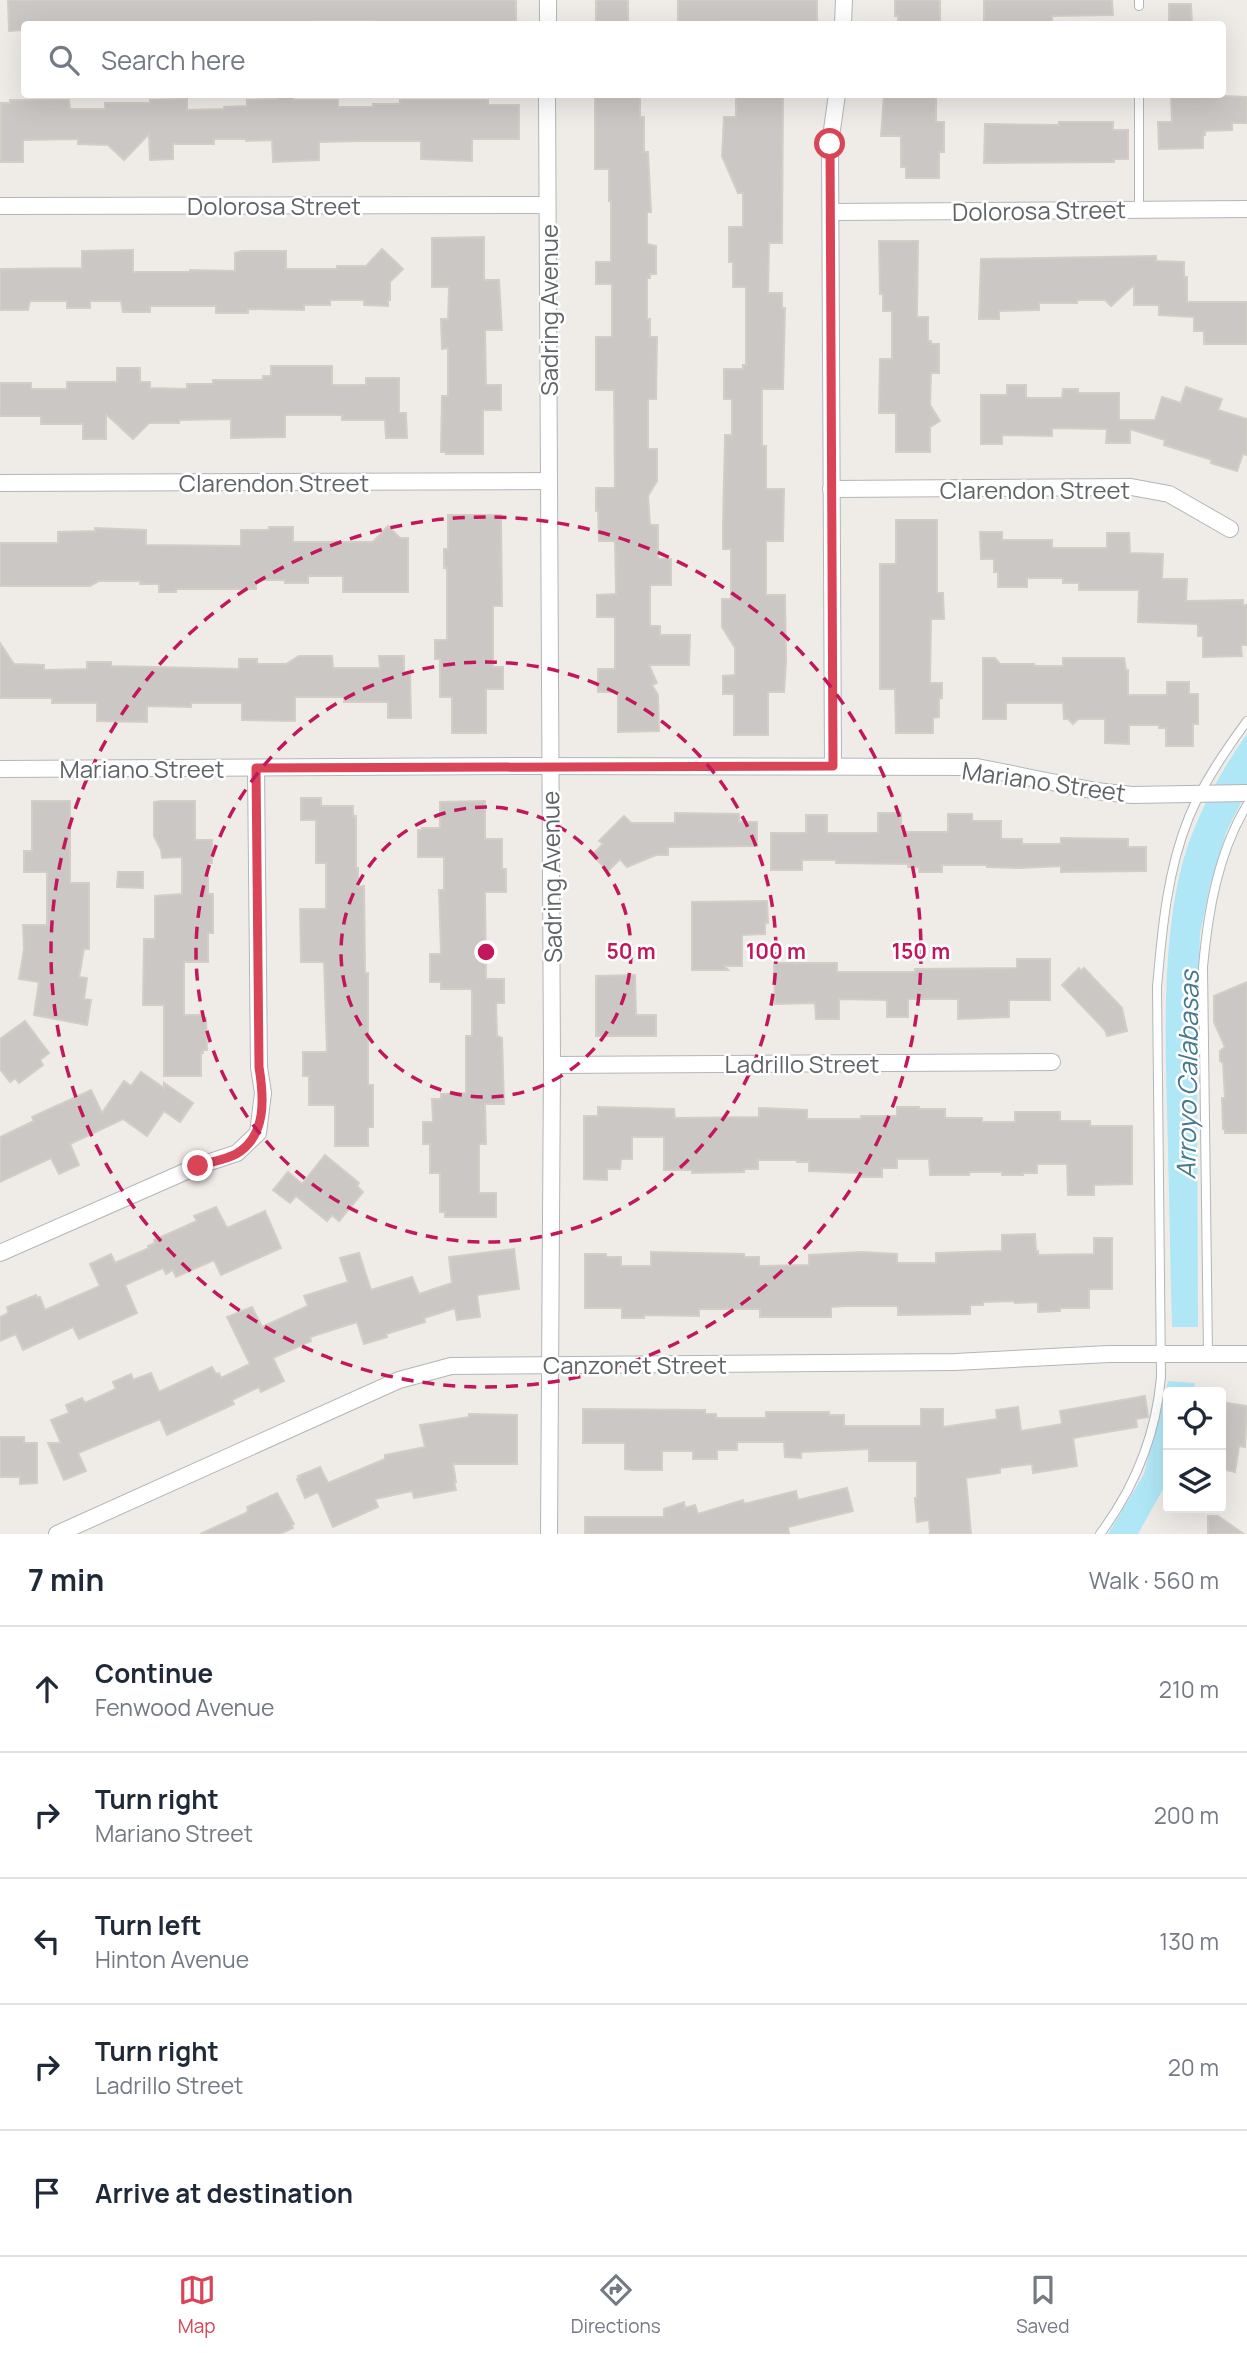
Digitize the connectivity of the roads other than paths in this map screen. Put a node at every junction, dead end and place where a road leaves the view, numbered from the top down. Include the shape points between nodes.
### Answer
1 (548, 0) edge
2 (844, 0) edge
3 (548, 21) edge
4 (844, 21) edge
5 (547, 98) edge
6 (836, 98) edge
7 (1139, 98) edge
8 (547, 205) junction
9 (0, 206) edge
10 (1247, 209) edge
11 (1139, 210) junction
12 (831, 212) junction
13 (548, 481) junction
14 (0, 483) edge
15 (831, 489) junction
16 (1230, 529) dead end
17 (1247, 720) edge
18 (549, 766) junction
19 (833, 766) junction
20 (256, 768) junction
21 (0, 769) edge
22 (1201, 793) junction
23 (1247, 793) edge
24 (1247, 804) edge
25 (1052, 1062) dead end
26 (552, 1065) junction
27 (0, 1253) edge
28 (1161, 1354) junction
29 (1208, 1354) junction
30 (1247, 1354) edge
31 (552, 1365) junction
32 (57, 1534) edge
33 (550, 1534) edge
34 (1100, 1534) edge

1 - 3 street
2 - 4 street
5 - 8 street, Sadring Avenue
6 - 12 street via 830,144
7 - 11 lane
8 - 9 street, Dolorosa Street
8 - 13 street, Sadring Avenue
10 - 11 street, Dolorosa Street
11 - 12 street, Dolorosa Street
12 - 15 street
13 - 14 street, Clarendon Street
13 - 18 street, Sadring Avenue
15 - 16 street, Clarendon Street via 1131,487 1169,494
15 - 19 street
17 - 22 lane
18 - 19 street, Mariano Street
18 - 20 street, Mariano Street
18 - 26 street, Sadring Avenue
19 - 22 street, Mariano Street via 977,767 1097,791
20 - 21 street, Mariano Street
20 - 27 street via 263,1093 258,1133 237,1153
22 - 23 street, Mariano Street
22 - 28 lane via 1170,881 1157,986
24 - 29 lane via 1216,885 1203,967
25 - 26 street, Ladrillo Street
26 - 31 street, Sadring Avenue
28 - 29 street, Canzonet Street
28 - 31 street, Canzonet Street via 955,1362
28 - 34 lane via 1154,1426 1132,1483
29 - 30 street, Canzonet Street
31 - 32 street, Canzonet Street via 451,1366 399,1380
31 - 33 street, Sadring Avenue

